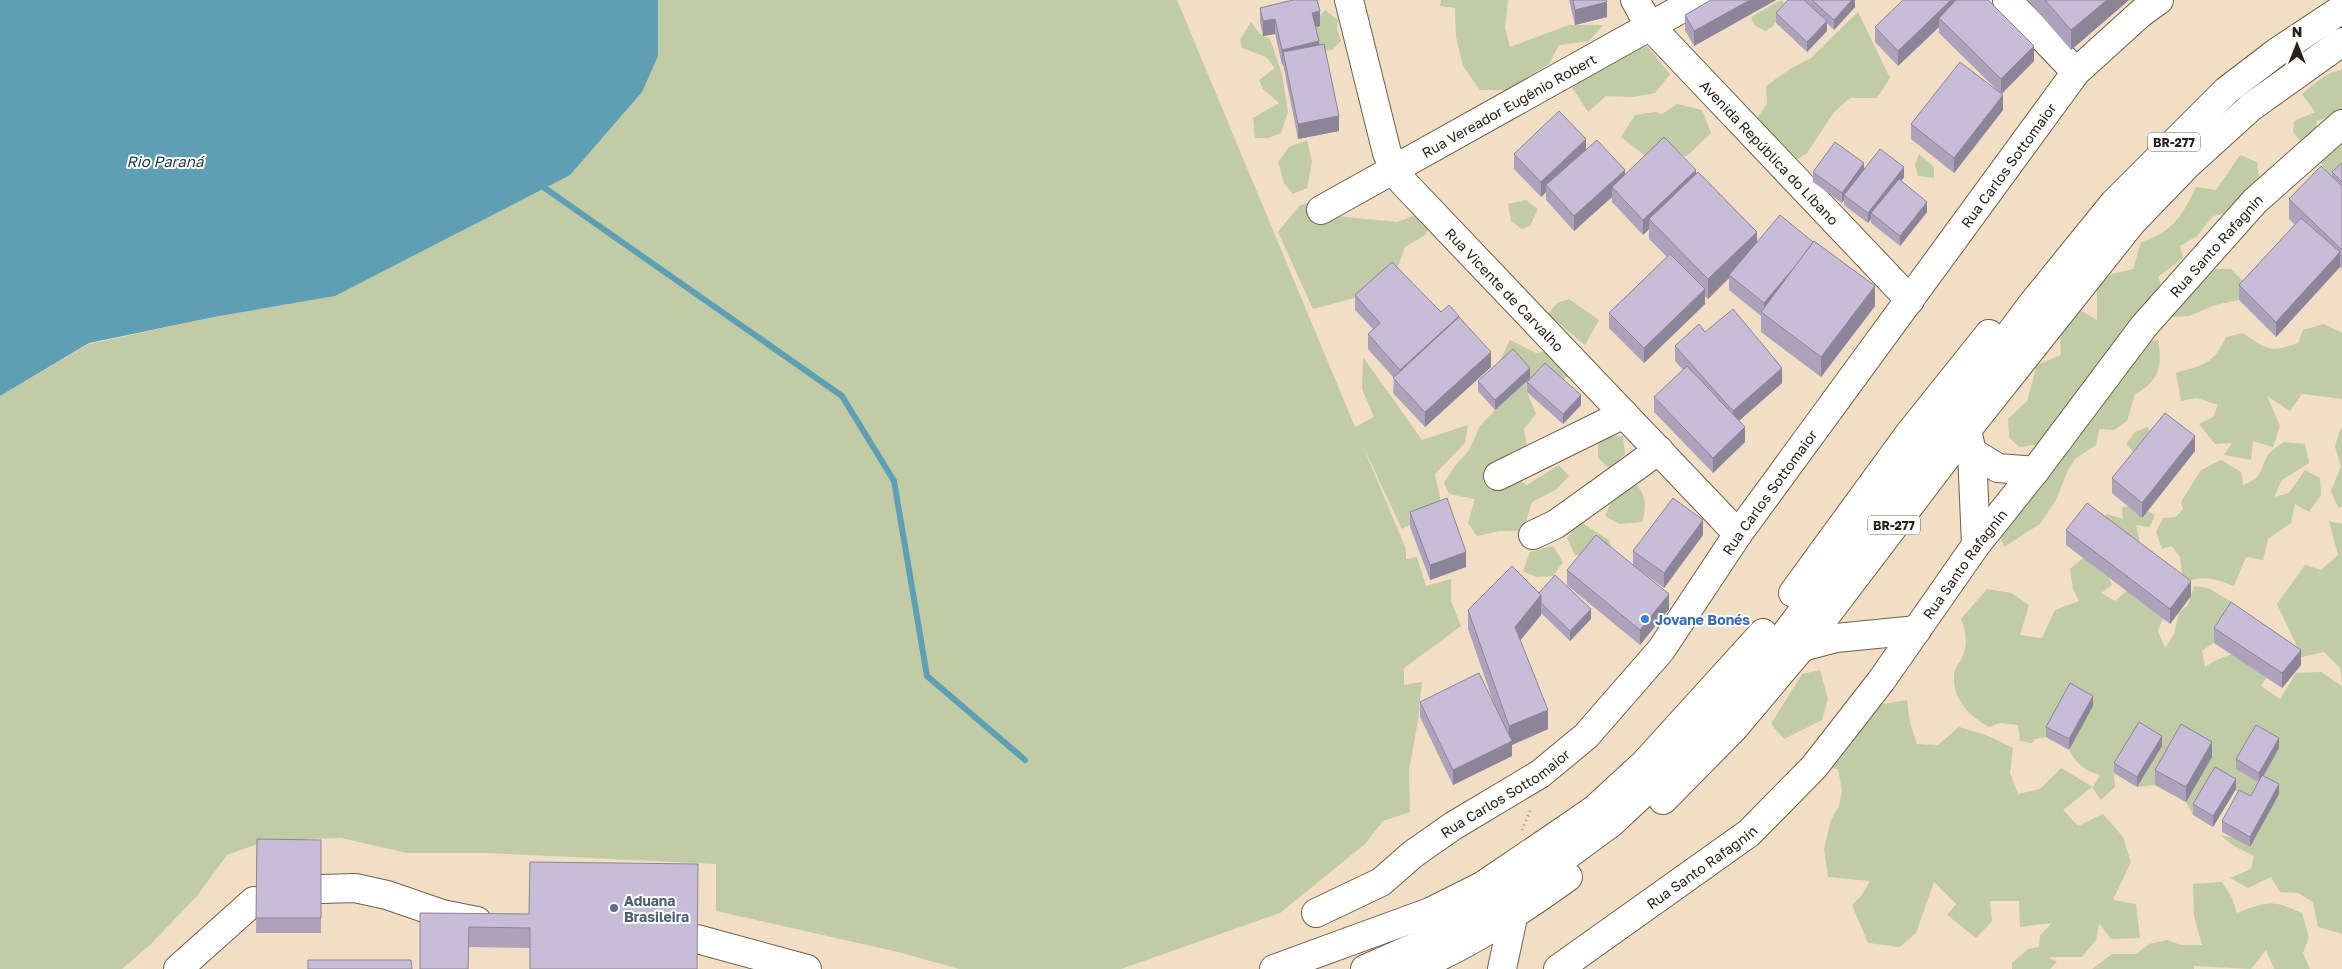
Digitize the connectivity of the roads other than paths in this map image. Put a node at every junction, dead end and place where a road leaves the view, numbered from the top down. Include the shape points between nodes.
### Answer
1 (1349, 0) edge
2 (1635, 0) edge
3 (1697, 0) edge
4 (2007, 0) edge
5 (2159, 0) edge
6 (2342, 10) edge
7 (1649, 25) junction
8 (2342, 42) edge
9 (2076, 72) junction
10 (2342, 124) edge
11 (1394, 170) junction
12 (1321, 210) dead end
13 (1910, 300) junction
14 (2033, 303) junction
15 (1624, 414) junction
16 (1969, 441) junction
17 (1659, 450) junction
18 (2035, 471) junction
19 (1498, 476) dead end
20 (1738, 534) junction
21 (1533, 535) dead end
22 (1976, 545) junction
23 (1917, 630) junction
24 (1802, 647) junction
25 (322, 889) edge
26 (254, 901) edge
27 (1316, 914) dead end
28 (1513, 917) junction
29 (502, 923) edge
30 (697, 939) edge
31 (758, 962) edge
32 (178, 969) edge
33 (807, 969) edge
34 (1274, 969) edge
35 (1365, 969) edge
36 (1412, 969) edge
37 (1502, 969) edge
38 (1558, 969) edge

1 - 11 main road, Rua Vicente de Carvalho
2 - 7 main road, Avenida República do Líbano
3 - 7 main road, Rua Vereador Eugênio Robert
4 - 9 main road
5 - 9 main road, Rua Carlos Sottomaior
6 - 14 main road, BR-277 via 2277,52 2226,91 2114,203
7 - 11 main road, Rua Vereador Eugênio Robert
7 - 13 main road, Avenida República do Líbano
8 - 16 main road, BR-277 via 2251,107 2186,166 2132,222
9 - 13 main road, Rua Carlos Sottomaior
10 - 18 main road, Rua Santo Rafagnin via 2255,201 2184,280 2144,326
11 - 12 main road, Rua Vereador Eugênio Robert
11 - 15 main road, Rua Vicente de Carvalho
13 - 20 main road, Rua Carlos Sottomaior
14 - 34 main road via 1992,329 1909,434 1764,632 1645,763 1596,809 1482,886 1430,912
14 - 35 main road, BR-277 via 1779,642 1714,720 1658,779 1611,823 1550,868 1445,934
15 - 17 main road, Rua Vicente de Carvalho
15 - 19 main road
16 - 18 main road via 1998,468
16 - 22 main road
16 - 24 main road, BR-277
17 - 20 main road, Rua Vicente de Carvalho
17 - 21 main road via 1556,524
18 - 22 main road, Rua Santo Rafagnin
20 - 27 main road, Rua Carlos Sottomaior via 1660,650 1586,736 1540,774 1453,826 1381,882
22 - 23 main road, Rua Santo Rafagnin
23 - 24 main road via 1836,638
23 - 38 main road, Rua Santo Rafagnin via 1814,767 1749,833
24 - 28 main road, BR-277 via 1733,729 1620,840
25 - 29 main road via 355,888 442,914
26 - 32 main road
28 - 36 main road, BR-277 via 1451,952
28 - 37 main road
30 - 31 main road
31 - 33 main road

